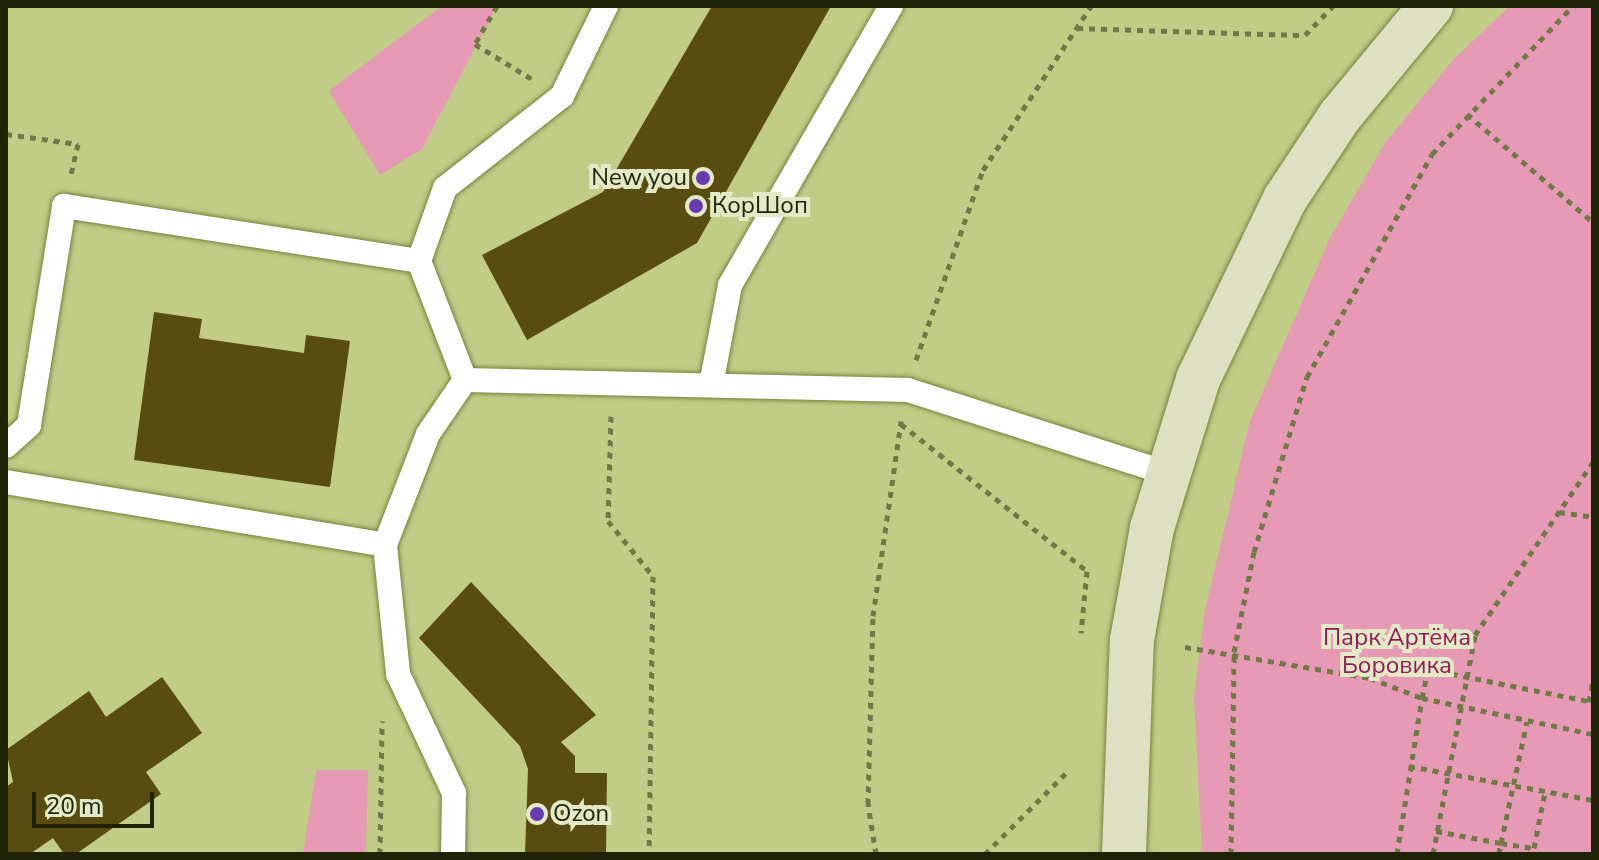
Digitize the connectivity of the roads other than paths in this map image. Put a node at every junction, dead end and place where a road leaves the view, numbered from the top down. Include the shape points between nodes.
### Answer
1 (606, 6) edge
2 (891, 6) edge
3 (1431, 6) edge
4 (419, 261) junction
5 (465, 380) junction
6 (711, 385) junction
7 (6, 446) edge
8 (1166, 473) junction
9 (6, 482) edge
10 (385, 545) junction
11 (453, 854) edge
12 (1122, 854) edge

1 - 4 lane via 562,96 445,188
2 - 6 lane via 730,285
3 - 8 main road via 1340,116 1285,199 1221,326
4 - 5 lane
4 - 7 lane via 64,206 29,425
5 - 6 lane
5 - 10 lane via 428,434
6 - 8 lane via 908,390
8 - 12 main road via 1132,640
9 - 10 lane
10 - 11 lane via 398,674 454,793

